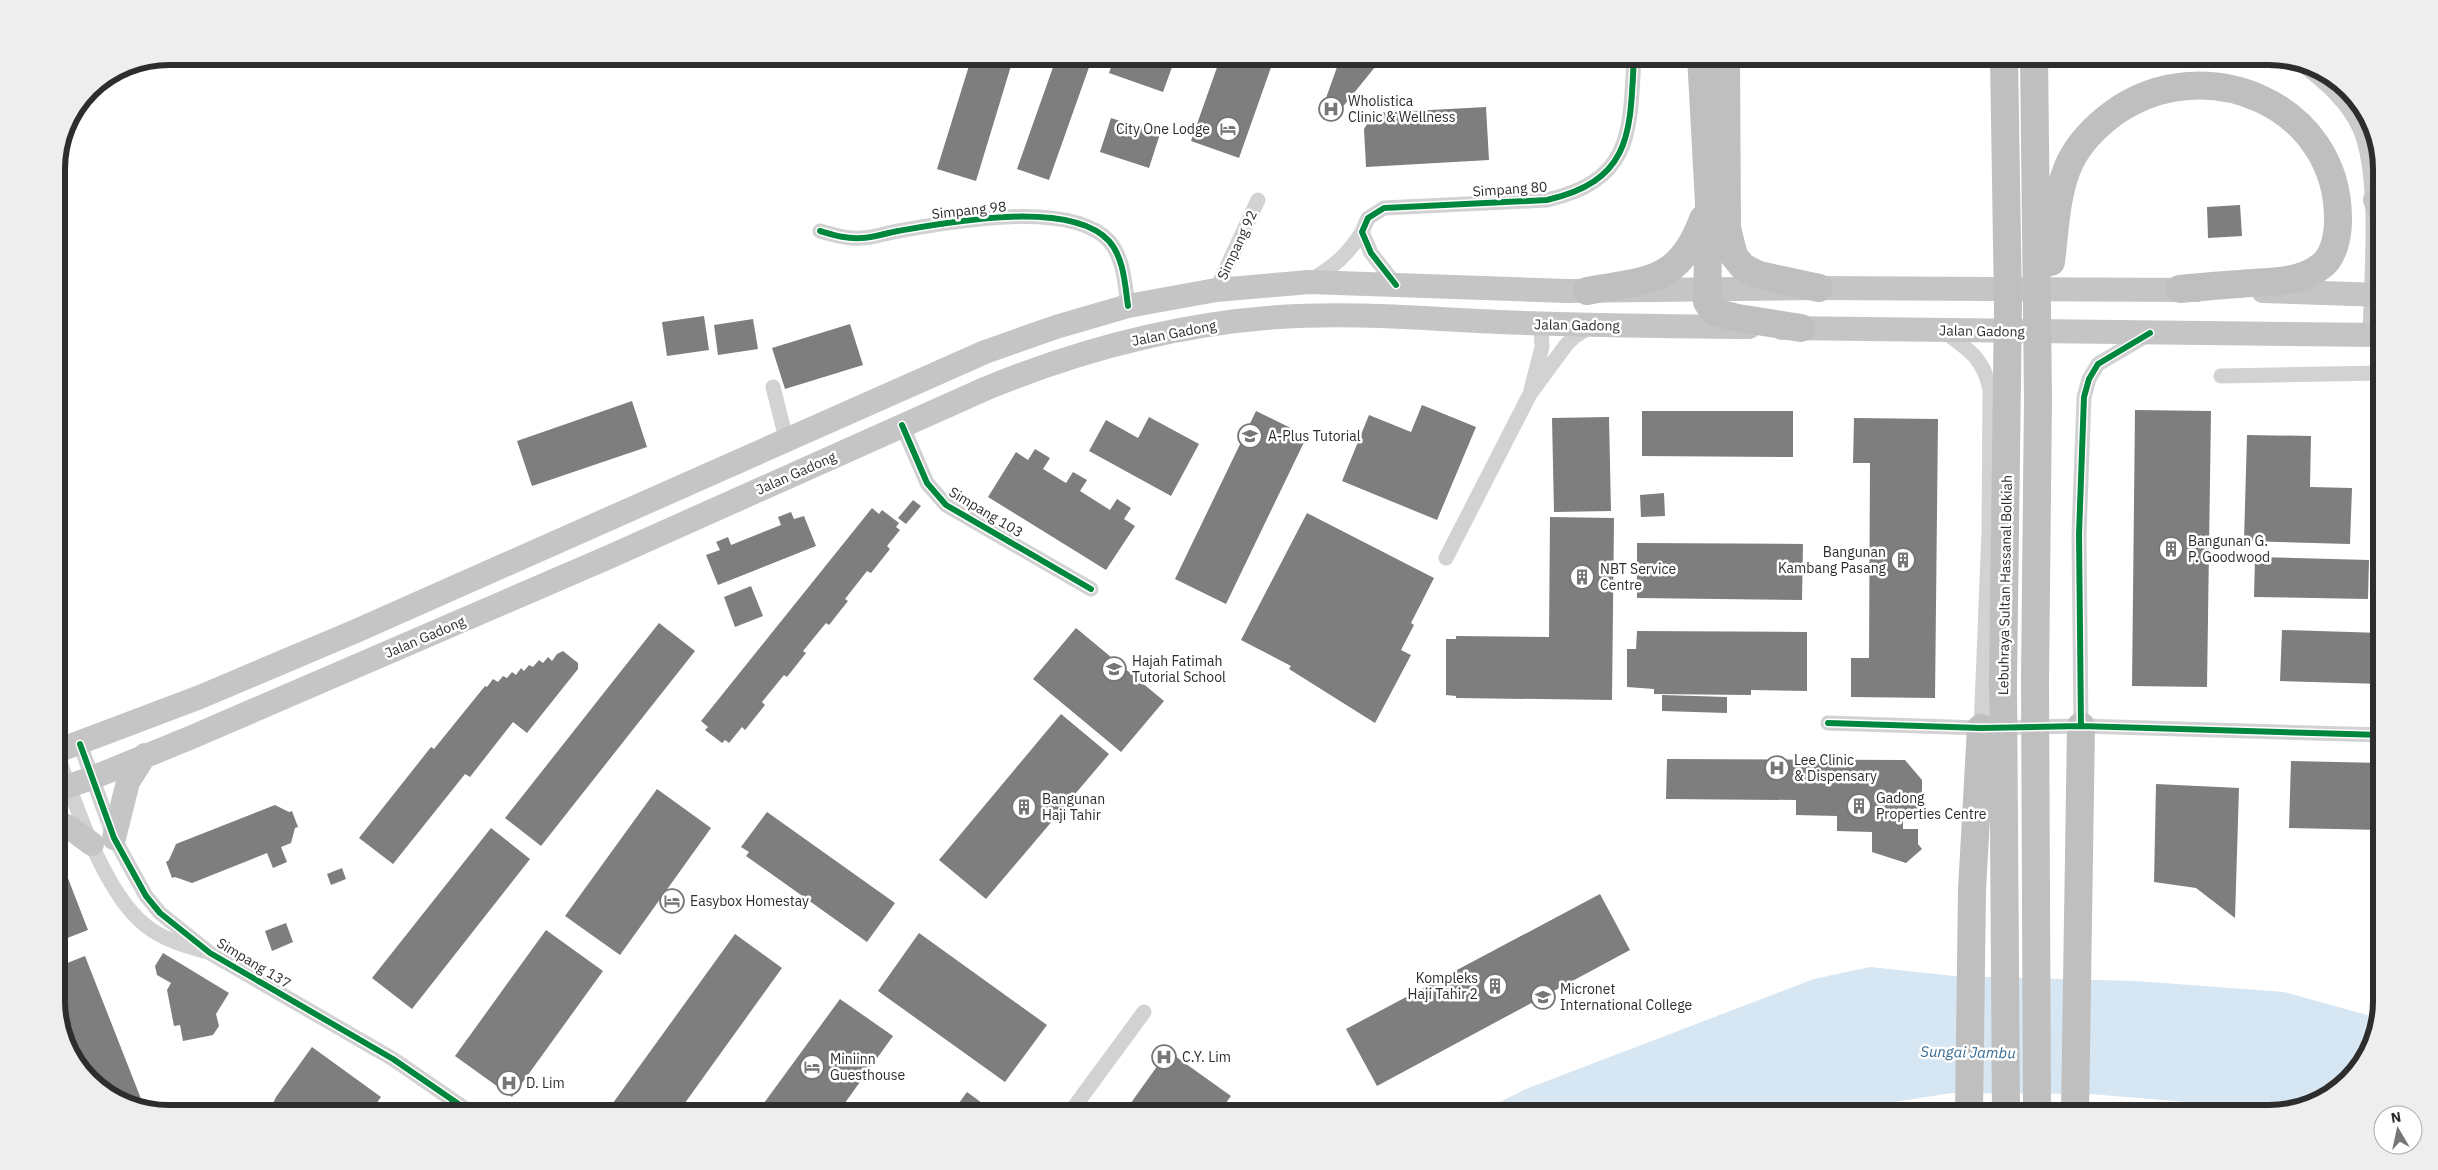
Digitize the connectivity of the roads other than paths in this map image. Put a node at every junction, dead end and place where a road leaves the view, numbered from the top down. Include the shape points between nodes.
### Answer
1 (1633, 65) edge
2 (1701, 65) edge
3 (1726, 65) edge
4 (2004, 65) edge
5 (2034, 65) edge
6 (2334, 88) edge
7 (2373, 170) edge
8 (1258, 200) dead end
9 (1709, 204) junction
10 (820, 231) dead end
11 (1362, 232) junction
12 (1309, 282) junction
13 (1396, 285) junction
14 (1819, 288) junction
15 (2180, 289) junction
16 (1216, 290) junction
17 (1706, 290) junction
18 (1587, 291) junction
19 (2373, 295) edge
20 (1128, 306) junction
21 (1540, 324) junction
22 (1592, 325) junction
23 (1801, 328) junction
24 (1943, 331) junction
25 (2150, 334) junction
26 (2373, 335) edge
27 (2038, 355) junction
28 (2373, 373) edge
29 (2221, 376) dead end
30 (773, 387) dead end
31 (1530, 394) junction
32 (902, 425) junction
33 (787, 442) junction
34 (1446, 558) dead end
35 (1091, 589) dead end
36 (356, 631) junction
37 (400, 647) junction
38 (1828, 723) dead end
39 (2081, 726) junction
40 (1981, 728) junction
41 (2373, 735) edge
42 (80, 744) junction
43 (65, 750) edge
44 (145, 755) junction
45 (92, 778) junction
46 (65, 787) edge
47 (65, 792) edge
48 (65, 825) edge
49 (103, 841) junction
50 (210, 953) junction
51 (1144, 1012) dead end
52 (460, 1105) edge
53 (1076, 1105) edge
54 (1968, 1105) edge
55 (2006, 1105) edge
56 (2037, 1105) edge
57 (2075, 1105) edge

1 - 11 street, Simpang 80 via 1627,136 1619,156 1592,185 1547,200 1384,208 1368,218
2 - 9 highway
3 - 14 highway via 1727,228 1734,256 1743,267 1759,275
4 - 55 highway, Lebuhraya Sultan Hassanal Bolkiah via 2008,305 2003,682
5 - 27 highway
6 - 7 main road via 2362,126
8 - 16 street, Simpang 92
9 - 17 highway
9 - 18 highway via 1695,241 1686,256 1672,269 1651,279
10 - 20 street, Simpang 98 via 839,237 861,238 970,219 1045,218 1078,223 1097,231 1110,242 1122,265
11 - 12 street, Simpang 80 via 1351,250 1334,267
11 - 13 street via 1371,253
12 - 13 main road
12 - 16 main road
13 - 18 main road
14 - 15 main road
14 - 17 main road
15 - 19 main road
15 - 27 highway via 2282,281 2305,276 2322,267 2338,235 2335,190 2319,148 2306,132 2266,102 2224,86 2200,84 2160,90 2123,107 2080,145 2063,182
16 - 20 main road
17 - 18 main road
17 - 23 highway via 1707,302 1714,312
20 - 33 main road via 1056,326 985,352
21 - 22 main road, Jalan Gadong
21 - 31 street via 1542,347
21 - 32 main road, Jalan Gadong via 1357,316 1280,317 1217,324 1149,335 1058,361
22 - 23 main road, Jalan Gadong
22 - 31 street via 1566,345
23 - 24 main road, Jalan Gadong
24 - 25 main road, Jalan Gadong
24 - 40 street via 1979,360 1990,390 1989,533
25 - 26 main road, Jalan Gadong
25 - 39 street via 2098,364 2084,397 2079,534
27 - 56 highway via 2035,680
28 - 29 street
30 - 33 street
31 - 34 street
32 - 35 street, Simpang 103 via 927,483 942,502
32 - 37 main road, Jalan Gadong via 662,534
33 - 36 main road
36 - 37 main road
36 - 42 main road
37 - 44 main road, Jalan Gadong
38 - 40 street
39 - 40 street
39 - 41 street
39 - 57 highway
40 - 54 highway via 1972,890
42 - 43 main road
42 - 45 street, Simpang 137
44 - 45 main road, Jalan Gadong
44 - 49 main road via 128,782
45 - 46 main road, Jalan Gadong
45 - 49 street, Simpang 137
47 - 49 street, Simpang 137
48 - 49 main road
49 - 50 street, Simpang 137 via 160,913
49 - 50 street, Simpang 137 via 123,903 145,926 173,942
50 - 52 street, Simpang 137 via 393,1059
51 - 53 street

